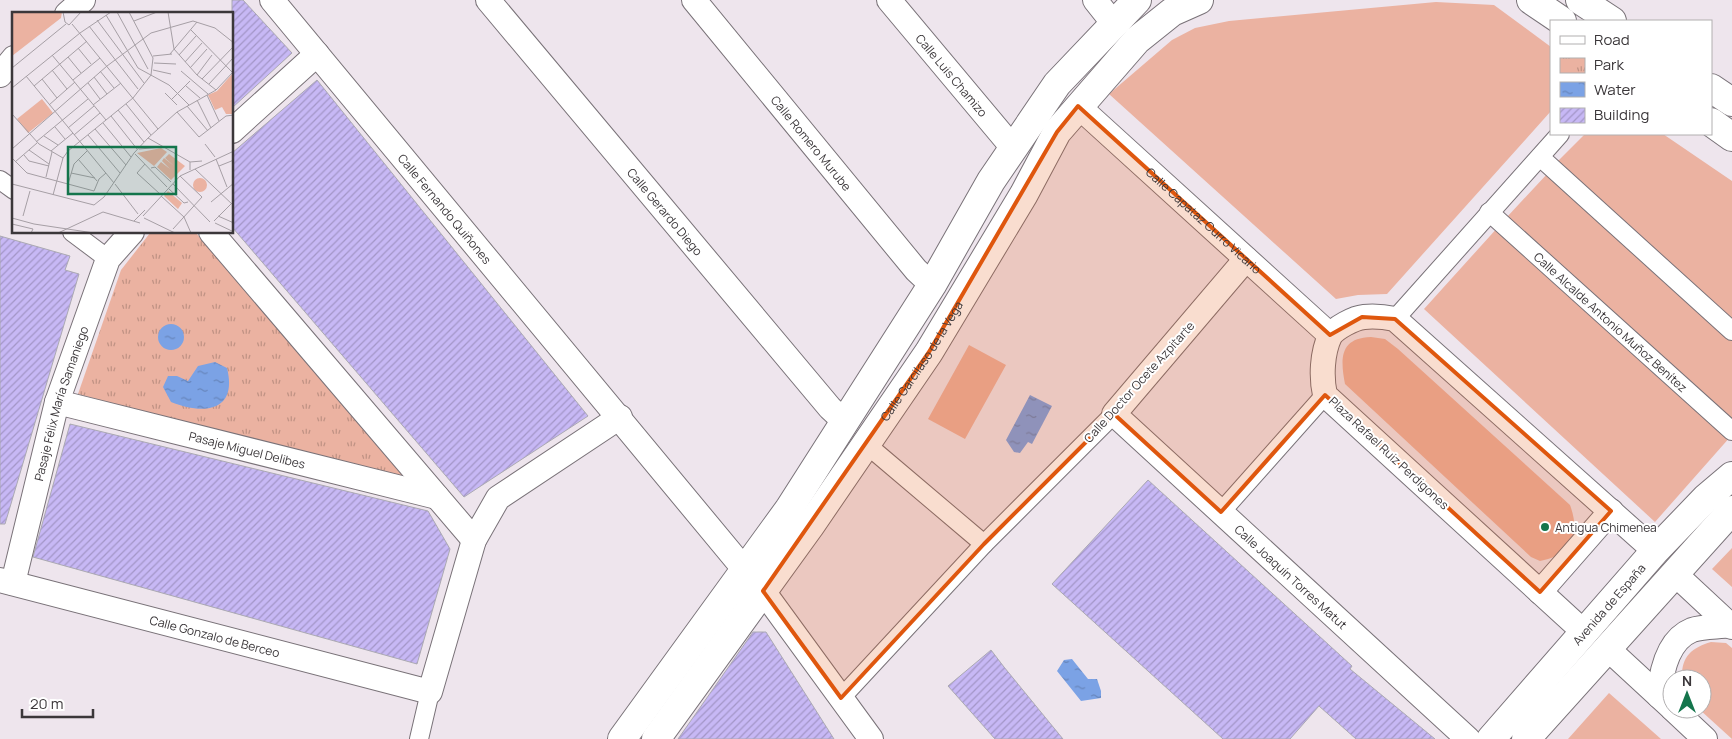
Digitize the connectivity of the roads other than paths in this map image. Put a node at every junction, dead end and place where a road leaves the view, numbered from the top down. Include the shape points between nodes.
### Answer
1 (83, 0) edge
2 (272, 0) edge
3 (488, 0) edge
4 (694, 0) edge
5 (889, 0) edge
6 (1094, 0) edge
7 (1137, 0) edge
8 (1199, 0) edge
9 (1531, 0) edge
10 (1580, 0) edge
11 (68, 12) edge
12 (1561, 20) edge
13 (1610, 20) edge
14 (1114, 24) junction
15 (317, 54) junction
16 (12, 60) edge
17 (0, 75) edge
18 (1712, 89) edge
19 (1732, 102) edge
20 (1078, 106) junction
21 (1712, 123) edge
22 (234, 129) edge
23 (1559, 135) edge
24 (1732, 137) edge
25 (1013, 148) junction
26 (1540, 157) junction
27 (0, 180) edge
28 (12, 189) edge
29 (1489, 212) junction
30 (75, 234) edge
31 (130, 234) edge
32 (213, 234) edge
33 (108, 258) junction
34 (1246, 258) junction
35 (932, 285) junction
36 (1395, 319) junction
37 (1732, 331) edge
38 (1330, 335) junction
39 (1326, 394) junction
40 (57, 402) junction
41 (1114, 414) junction
42 (620, 417) junction
43 (844, 421) junction
44 (1732, 431) edge
45 (866, 444) junction
46 (1732, 476) edge
47 (437, 497) junction
48 (1732, 510) edge
49 (1611, 511) junction
50 (1220, 512) junction
51 (474, 540) junction
52 (984, 544) junction
53 (1655, 551) junction
54 (744, 569) junction
55 (1674, 573) junction
56 (6, 582) edge
57 (764, 591) junction
58 (1540, 592) junction
59 (1731, 626) edge
60 (1585, 633) junction
61 (1607, 648) junction
62 (1662, 676) edge
63 (430, 692) junction
64 (841, 698) junction
65 (1662, 698) edge
66 (1684, 719) edge
67 (419, 739) edge
68 (622, 739) edge
69 (656, 739) edge
70 (871, 739) edge
71 (1468, 739) edge
72 (1491, 739) edge
73 (1526, 739) edge
74 (1705, 739) edge

1 - 11 street
2 - 15 street, Calle Fernando Quiñones
3 - 43 street, Calle Gerardo Diego
4 - 35 street, Calle Romero Murube via 916,270
5 - 25 street, Calle Luis Chamizo
6 - 14 street
7 - 14 main road
8 - 20 main road, Calle Garcilaso de la Vega via 1172,12 1137,40
9 - 12 main road
10 - 13 main road
14 - 25 main road via 1057,84
15 - 22 street
15 - 42 street, Calle Fernando Quiñones
16 - 17 street
18 - 19 main road
20 - 34 street, Calle Capataz Curro Vicario
20 - 45 main road, Calle Garcilaso de la Vega via 1058,132 929,352
21 - 24 main road
23 - 26 street
25 - 35 main road
26 - 29 street
26 - 37 street
27 - 28 street
29 - 36 street
29 - 44 street, Calle Alcalde Antonio Muñoz Benítez
30 - 33 street
31 - 33 street, Pasaje Félix María Samaniego
32 - 47 street
33 - 40 street, Pasaje Félix María Samaniego
34 - 38 street, Calle Capataz Curro Vicario
34 - 41 street, Calle Doctor Ocete Azpitarte
35 - 43 main road
36 - 38 street via 1362,317 1346,323
36 - 49 street
38 - 39 street, Plaza Rafael Ruiz Perdigones via 1322,381
39 - 50 street
39 - 58 street, Plaza Rafael Ruiz Perdigones
40 - 47 street, Pasaje Miguel Delibes
40 - 56 street, Pasaje Félix María Samaniego
41 - 50 street, Calle Joaquín Torres Matut
41 - 52 street, Calle Doctor Ocete Azpitarte
42 - 51 street via 498,498
42 - 54 street, Calle Fernando Quiñones
43 - 54 main road via 789,509
45 - 52 street
45 - 57 main road, Calle Garcilaso de la Vega
46 - 53 main road, Avenida de España
47 - 51 street
48 - 55 main road
49 - 53 street
49 - 58 street
50 - 71 street, Calle Joaquín Torres Matut
51 - 63 street
52 - 64 street, Calle Doctor Ocete Azpitarte
53 - 60 main road, Avenida de España
54 - 68 main road
55 - 59 street
55 - 61 main road
56 - 63 street, Calle Gonzalo de Berceo
57 - 64 street
57 - 69 main road, Calle Garcilaso de la Vega
58 - 60 street, Plaza Rafael Ruiz Perdigones
59 - 62 street via 1691,630 1673,646 1661,671
60 - 72 main road, Avenida de España
61 - 65 street
61 - 73 main road
63 - 67 street
64 - 70 street
66 - 74 street

